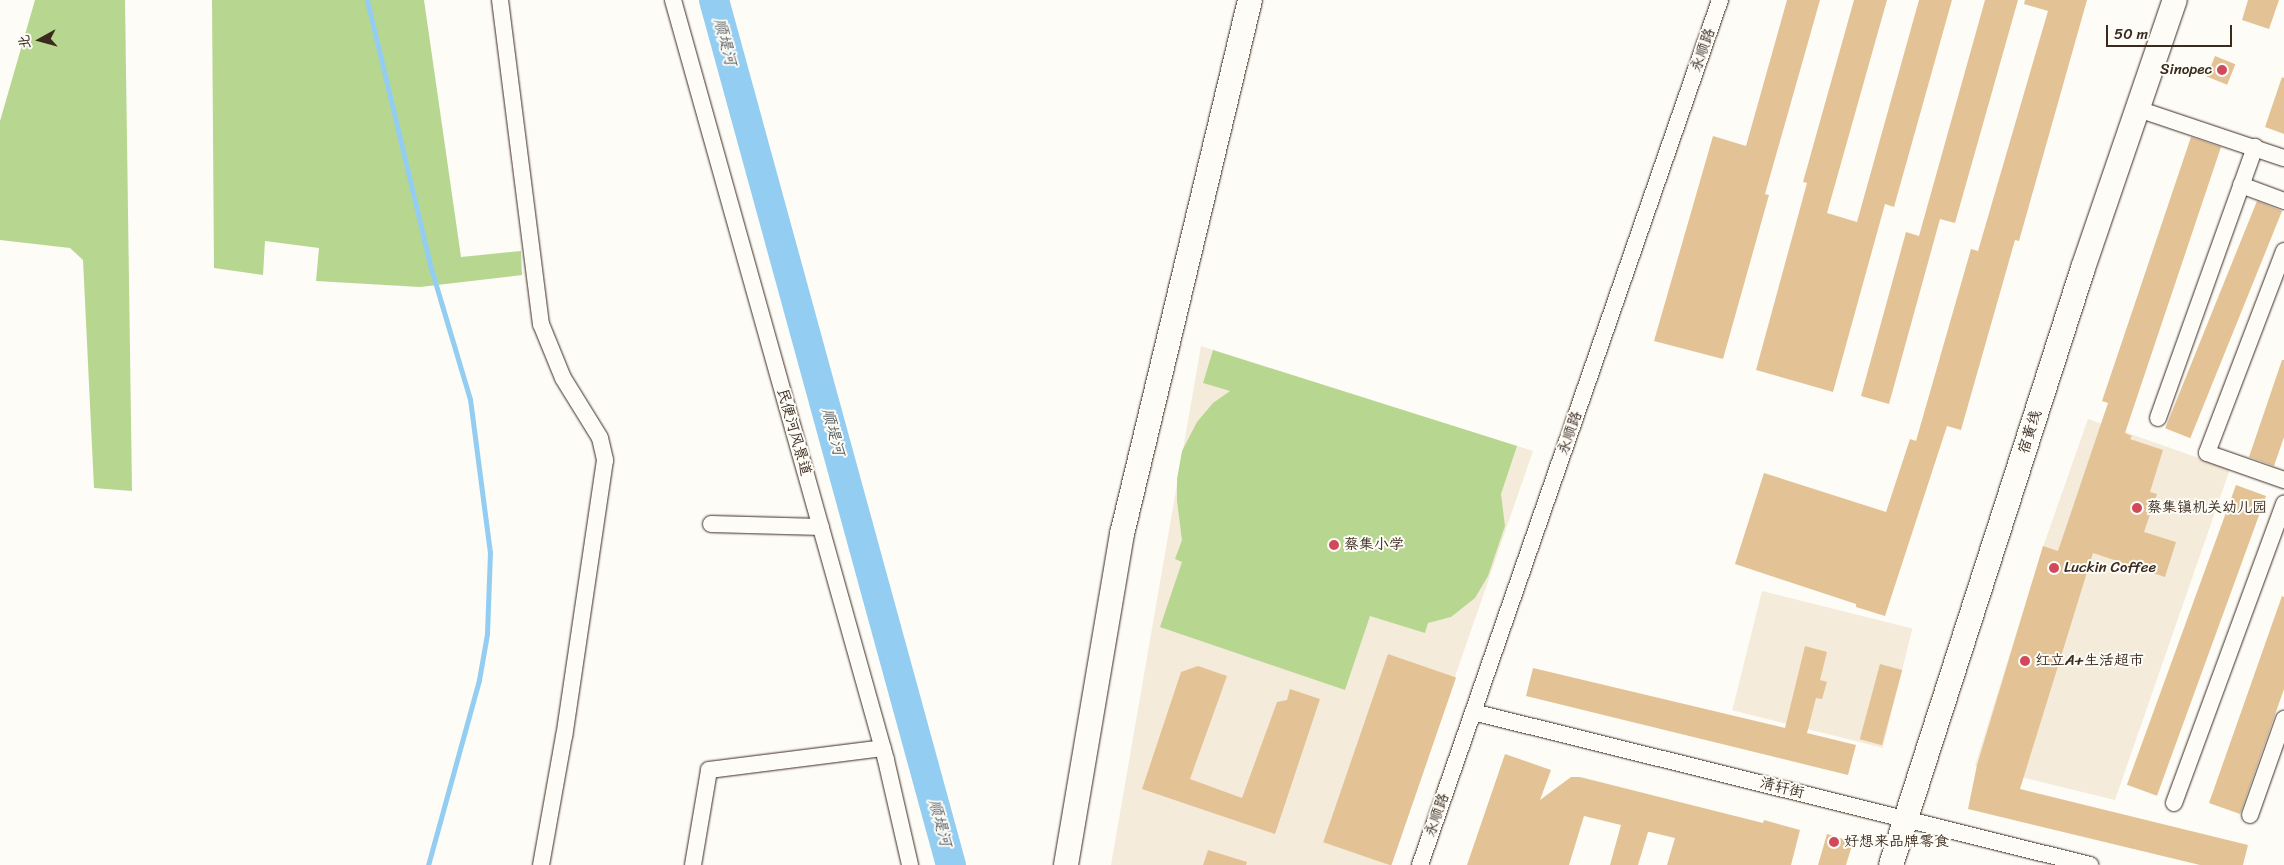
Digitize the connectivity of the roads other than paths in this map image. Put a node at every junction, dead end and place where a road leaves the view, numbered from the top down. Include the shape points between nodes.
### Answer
1 (500, 0) edge
2 (673, 0) edge
3 (1250, 0) edge
4 (1720, 0) edge
5 (2175, 0) edge
6 (2138, 109) junction
7 (2255, 148) junction
8 (2284, 158) edge
9 (2241, 185) junction
10 (2284, 201) edge
11 (2284, 252) edge
12 (2158, 418) dead end
13 (2284, 480) edge
14 (2284, 504) edge
15 (711, 524) dead end
16 (821, 528) junction
17 (1473, 712) junction
18 (2284, 719) edge
19 (883, 748) junction
20 (2174, 803) dead end
21 (2250, 814) dead end
22 (1905, 818) junction
23 (540, 865) edge
24 (694, 865) edge
25 (910, 865) edge
26 (1066, 865) edge
27 (1420, 865) edge
28 (1891, 865) edge
29 (2090, 865) edge

1 - 23 street via 541,324 563,378 600,438 604,460 564,736
2 - 16 street, 民便河风景道
3 - 26 main road via 1122,534
4 - 17 street, 永顺路
5 - 6 main road, 宿黄线
6 - 7 street
6 - 22 main road, 宿黄线 via 2083,268
7 - 8 street
7 - 9 street
9 - 10 street
9 - 12 street
11 - 13 street via 2207,453
14 - 20 street
15 - 16 street
16 - 19 street, 民便河风景道
17 - 22 street, 清轩街
17 - 27 street, 永顺路
18 - 21 street
19 - 24 street via 708,770
19 - 25 street, 民便河风景道
22 - 28 main road, 宿黄线
22 - 29 street, 清轩街

